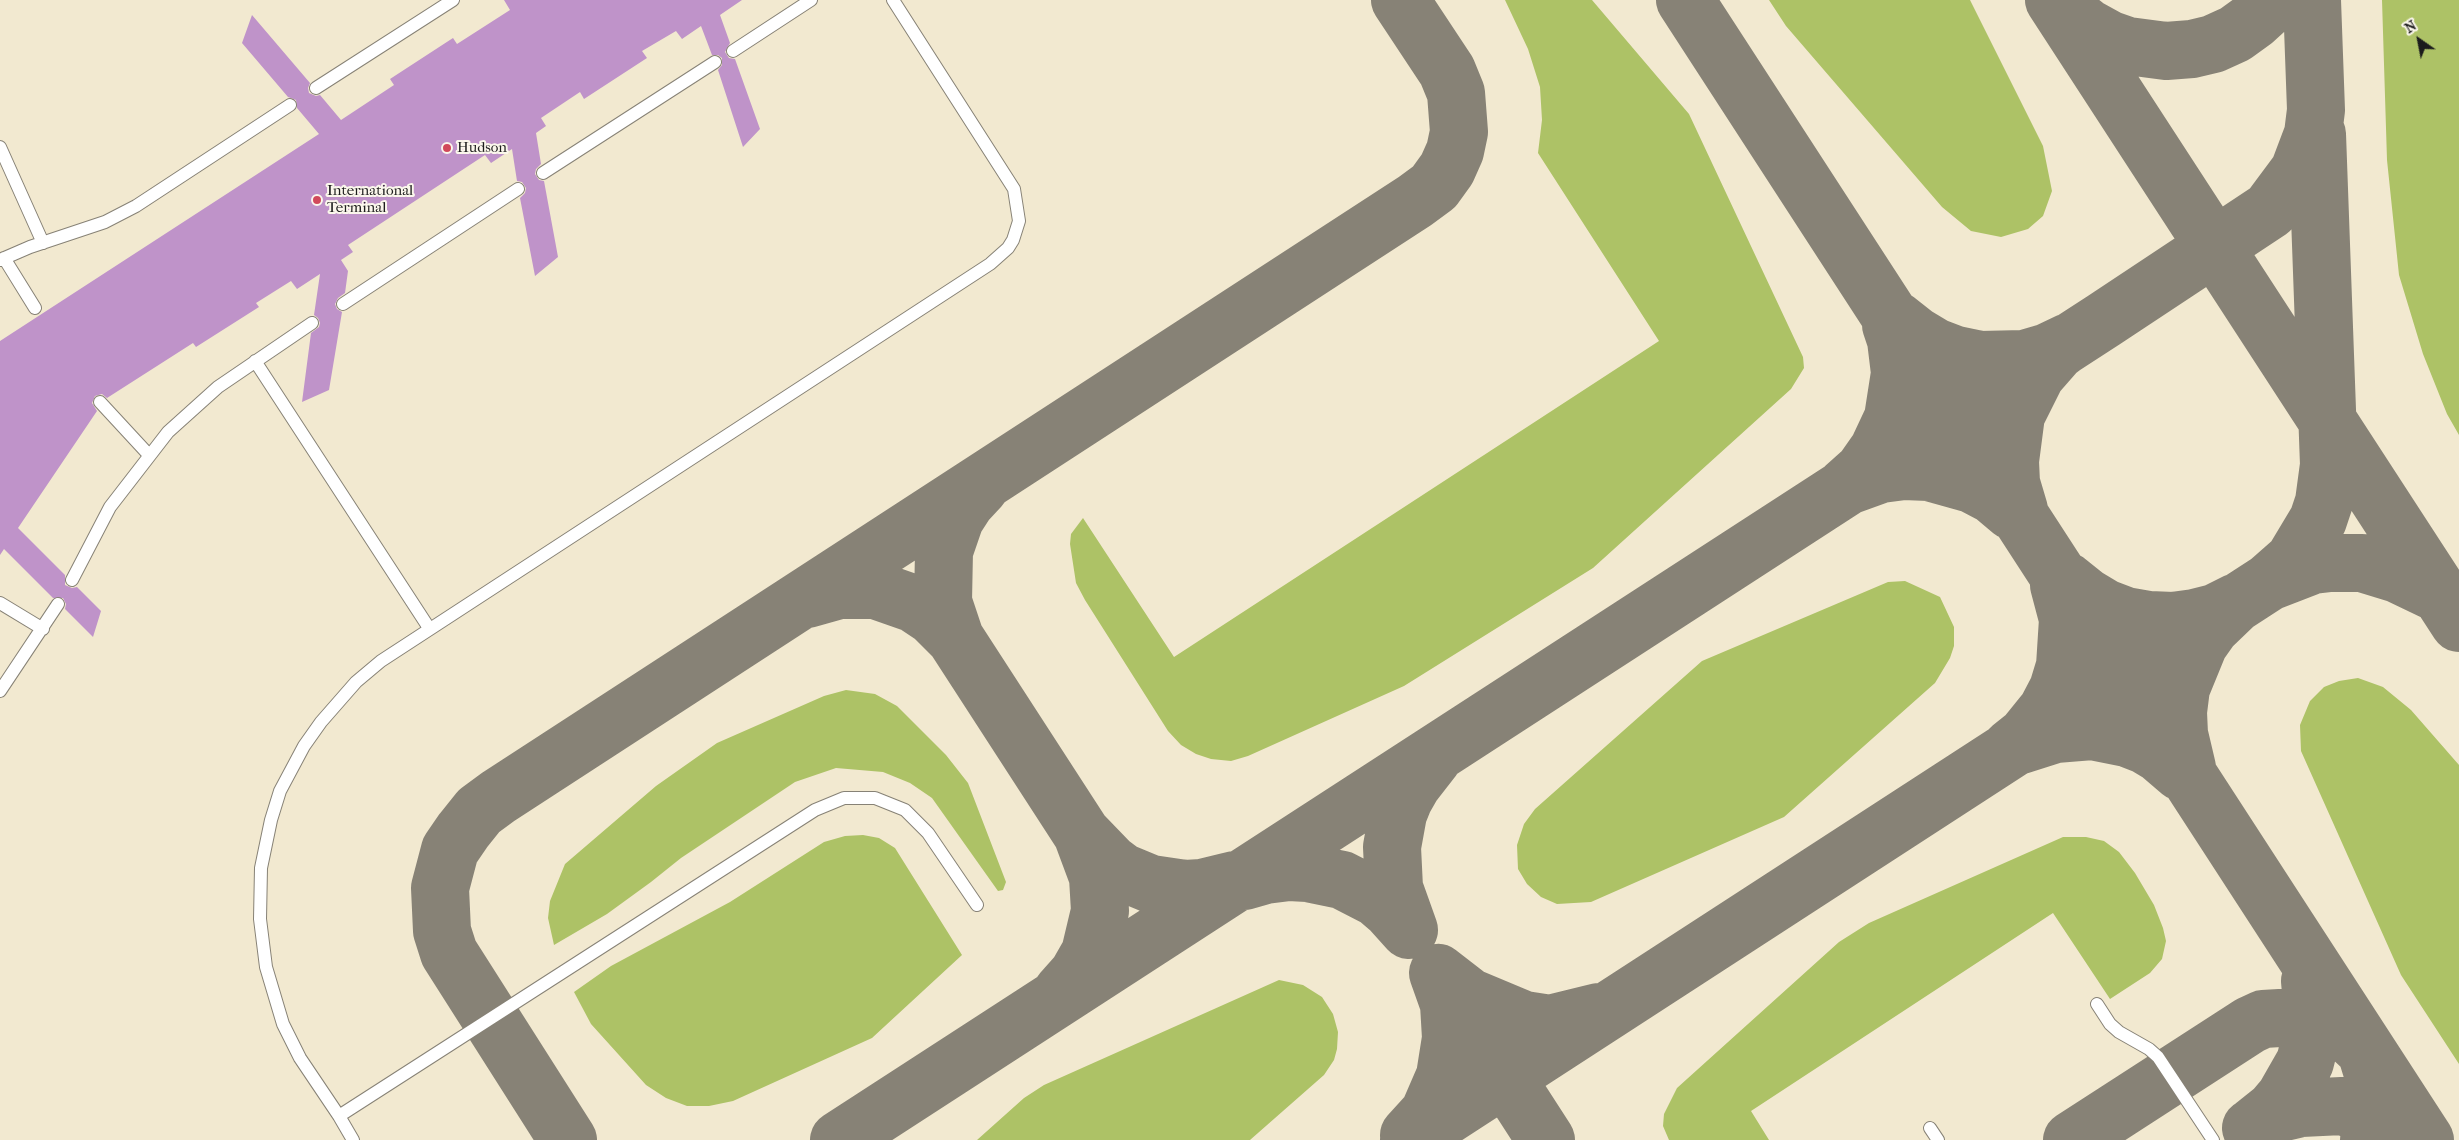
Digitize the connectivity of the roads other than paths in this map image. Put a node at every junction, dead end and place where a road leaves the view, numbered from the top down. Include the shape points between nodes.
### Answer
1 (453, 0) edge
2 (811, 0) edge
3 (893, 0) edge
4 (733, 51) dead end
5 (715, 62) dead end
6 (316, 88) dead end
7 (290, 105) dead end
8 (0, 147) edge
9 (543, 173) dead end
10 (518, 190) dead end
11 (43, 243) junction
12 (2, 259) edge
13 (343, 304) dead end
14 (35, 308) dead end
15 (312, 323) dead end
16 (255, 361) junction
17 (100, 402) dead end
18 (149, 455) junction
19 (72, 580) dead end
20 (0, 603) edge
21 (58, 604) dead end
22 (429, 628) junction
23 (43, 629) junction
24 (2, 684) edge
25 (977, 905) dead end
26 (2097, 1004) dead end
27 (338, 1116) junction
28 (1930, 1128) dead end
29 (353, 1140) edge
30 (1938, 1140) edge
31 (2213, 1140) edge

1 - 6 lane
2 - 4 lane
3 - 22 lane via 1014,189 1019,221 1008,248 990,264
5 - 9 lane
7 - 11 lane via 136,206 105,222
8 - 11 lane
10 - 13 lane
11 - 12 lane
12 - 14 lane
15 - 16 lane
16 - 18 lane via 192,409
16 - 22 lane
17 - 18 lane
18 - 19 lane via 110,507
20 - 23 lane
21 - 23 lane
22 - 27 lane via 356,682 321,722 304,746 280,792 265,845 259,891 260,919 271,988 292,1042
23 - 24 lane
25 - 27 lane via 928,832 905,810 875,798 844,798 815,810
26 - 31 lane via 2119,1032 2158,1056
27 - 29 lane
28 - 30 lane

